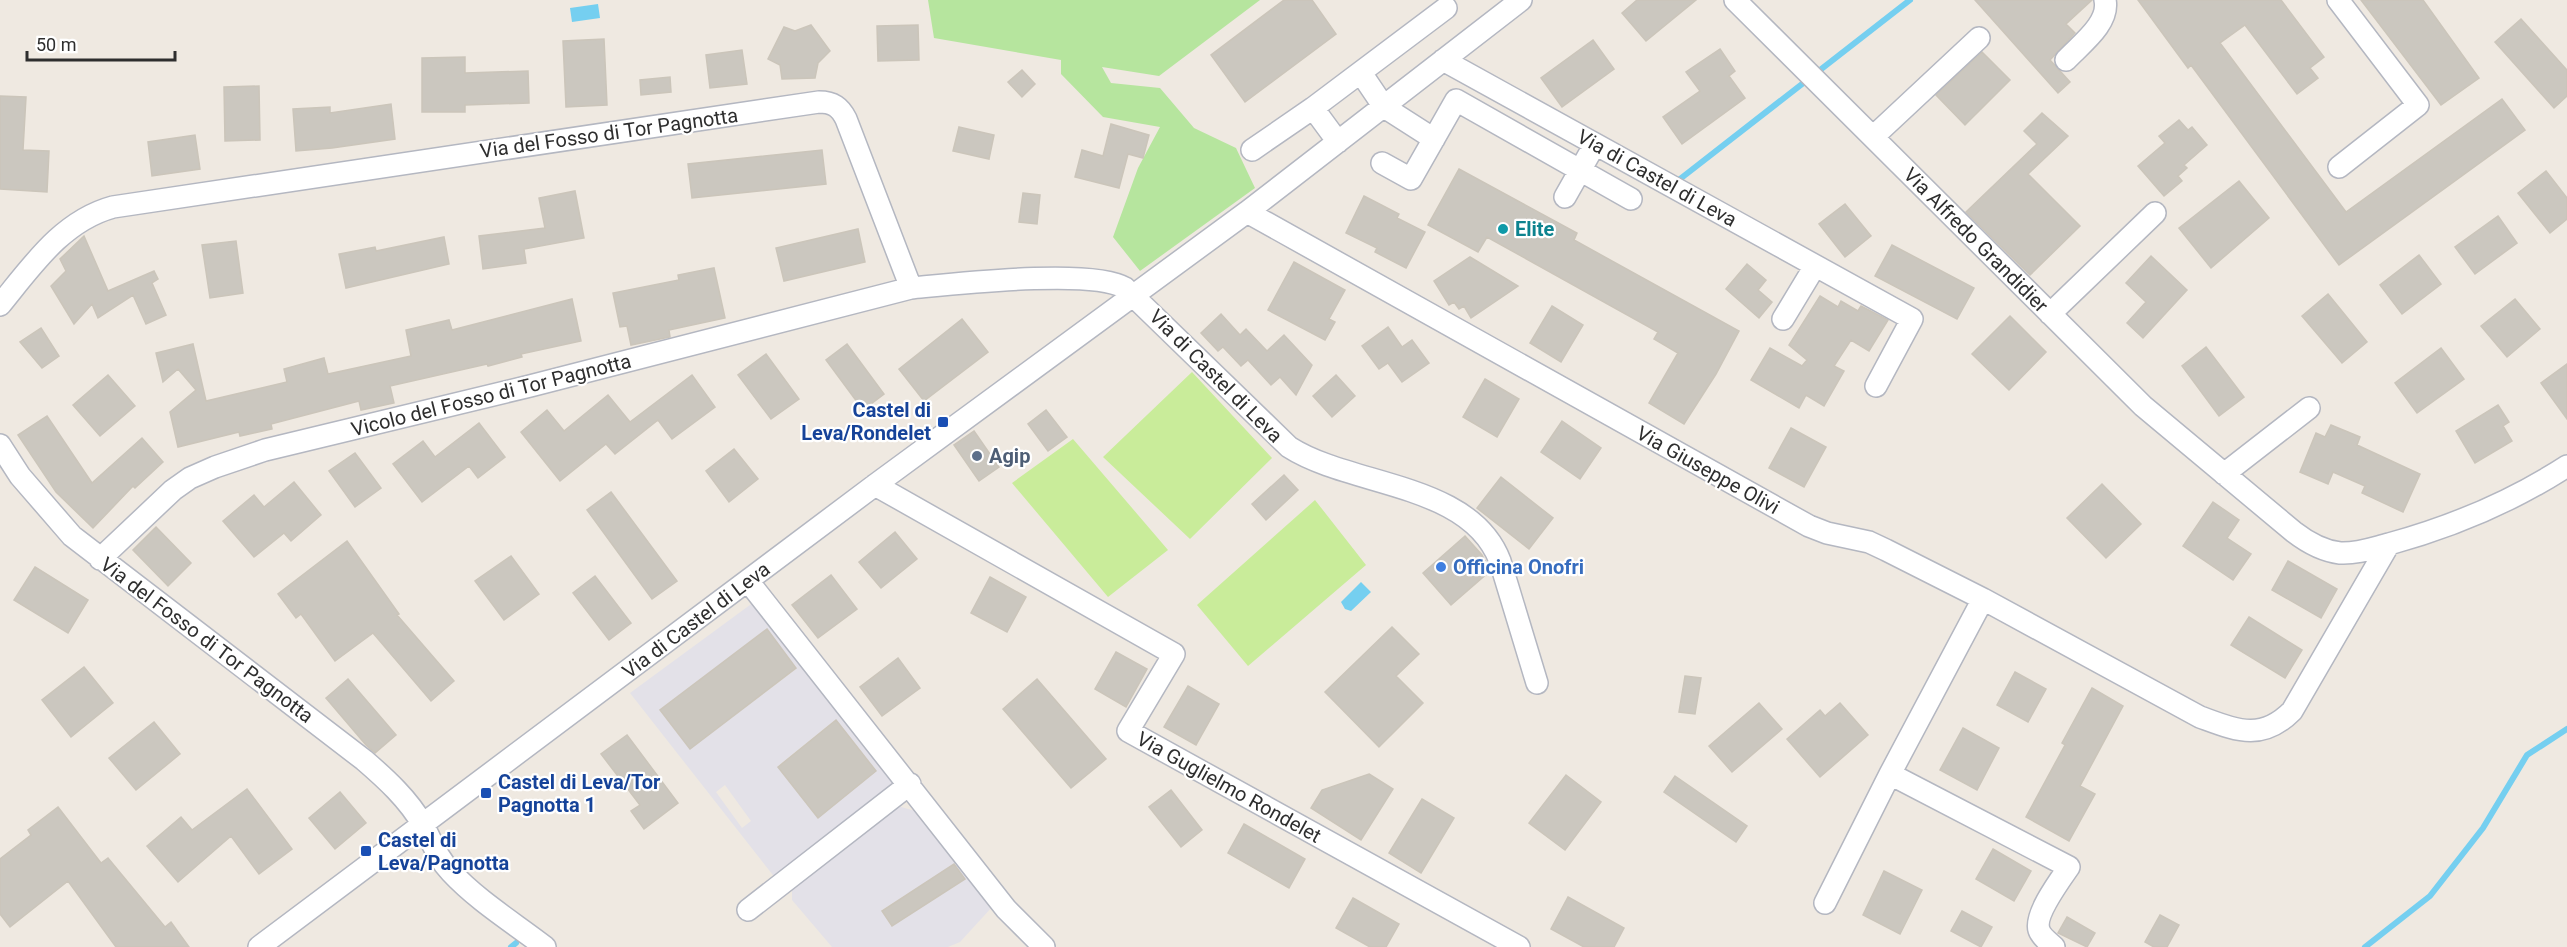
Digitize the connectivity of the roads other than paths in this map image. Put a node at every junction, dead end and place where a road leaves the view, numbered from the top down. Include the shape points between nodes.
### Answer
1 (1521, 0) edge
2 (1735, 0) edge
3 (2105, 0) edge
4 (2338, 0) edge
5 (1446, 8) dead end
6 (1979, 38) dead end
7 (1443, 60) junction
8 (2066, 60) dead end
9 (1361, 73) junction
10 (1384, 107) junction
11 (1313, 108) junction
12 (1873, 137) junction
13 (1434, 139) junction
14 (1338, 142) junction
15 (1595, 144) junction
16 (1252, 150) dead end
17 (1382, 163) dead end
18 (2339, 167) dead end
19 (1579, 170) junction
20 (1565, 197) dead end
21 (1631, 199) dead end
22 (1247, 212) junction
23 (2156, 213) dead end
24 (1811, 263) junction
25 (911, 288) junction
26 (1133, 294) junction
27 (0, 305) edge
28 (2050, 314) junction
29 (1783, 319) dead end
30 (1876, 386) dead end
31 (2309, 408) dead end
32 (0, 445) edge
33 (2567, 466) edge
34 (2224, 474) junction
35 (875, 485) junction
36 (2389, 544) junction
37 (100, 559) junction
38 (748, 580) junction
39 (1983, 599) junction
40 (1537, 683) dead end
41 (1890, 774) junction
42 (910, 784) junction
43 (423, 825) junction
44 (1825, 903) dead end
45 (748, 910) dead end
46 (259, 947) edge
47 (545, 947) edge
48 (1044, 947) edge
49 (1519, 947) edge
50 (2054, 947) edge

1 - 7 street, Via di Castel di Leva
2 - 12 street, Via Alfredo Grandidier
3 - 8 street via 2107,11 2102,21
4 - 18 street via 2418,105
5 - 9 street
6 - 12 street
7 - 10 street, Via di Castel di Leva
7 - 15 street, Via di Castel di Leva
9 - 10 street
9 - 11 street
10 - 13 street
10 - 14 street, Via di Castel di Leva
11 - 14 street
11 - 16 street
12 - 28 street, Via Alfredo Grandidier
13 - 17 street via 1411,179
13 - 19 street via 1456,100
14 - 22 street, Via di Castel di Leva
15 - 19 street
15 - 24 street, Via di Castel di Leva
19 - 20 street
19 - 21 street
22 - 26 street, Via di Castel di Leva
22 - 39 street, Via Giuseppe Olivi via 1814,529 1869,542
23 - 28 street
24 - 29 street
24 - 30 street, Via di Castel di Leva via 1912,319
25 - 26 street via 993,281 1097,279 1117,283
25 - 27 street, Via del Fosso di Tor Pagnotta via 844,113 832,104 819,102 113,207 95,212 69,228
25 - 37 street, Vicolo del Fosso di Tor Pagnotta via 265,450 190,478
26 - 35 street, Via di Castel di Leva
26 - 40 street, Via di Castel di Leva via 1289,447 1313,459 1431,499 1483,531 1500,561
28 - 34 street, Via Alfredo Grandidier via 2143,406
31 - 34 street
32 - 37 street, Via del Fosso di Tor Pagnotta via 54,518
33 - 36 street, Via Alfredo Grandidier via 2467,517
34 - 36 street, Via Alfredo Grandidier via 2294,532 2316,545 2348,553
35 - 38 street, Via di Castel di Leva
35 - 49 street, Via Guglielmo Rondelet via 1174,654 1128,731
36 - 39 street, Via Giuseppe Olivi via 2292,711 2269,729 2228,727 2200,717
37 - 43 street, Via del Fosso di Tor Pagnotta via 364,760 401,795
38 - 42 street
38 - 43 street, Via di Castel di Leva
39 - 41 street
41 - 44 street
41 - 50 street via 2068,867 2038,923 2041,935
42 - 45 street
42 - 48 street via 1006,909
43 - 46 street, Via di Castel di Leva
43 - 47 street, Via del Fosso di Tor Pagnotta via 434,850 452,872

